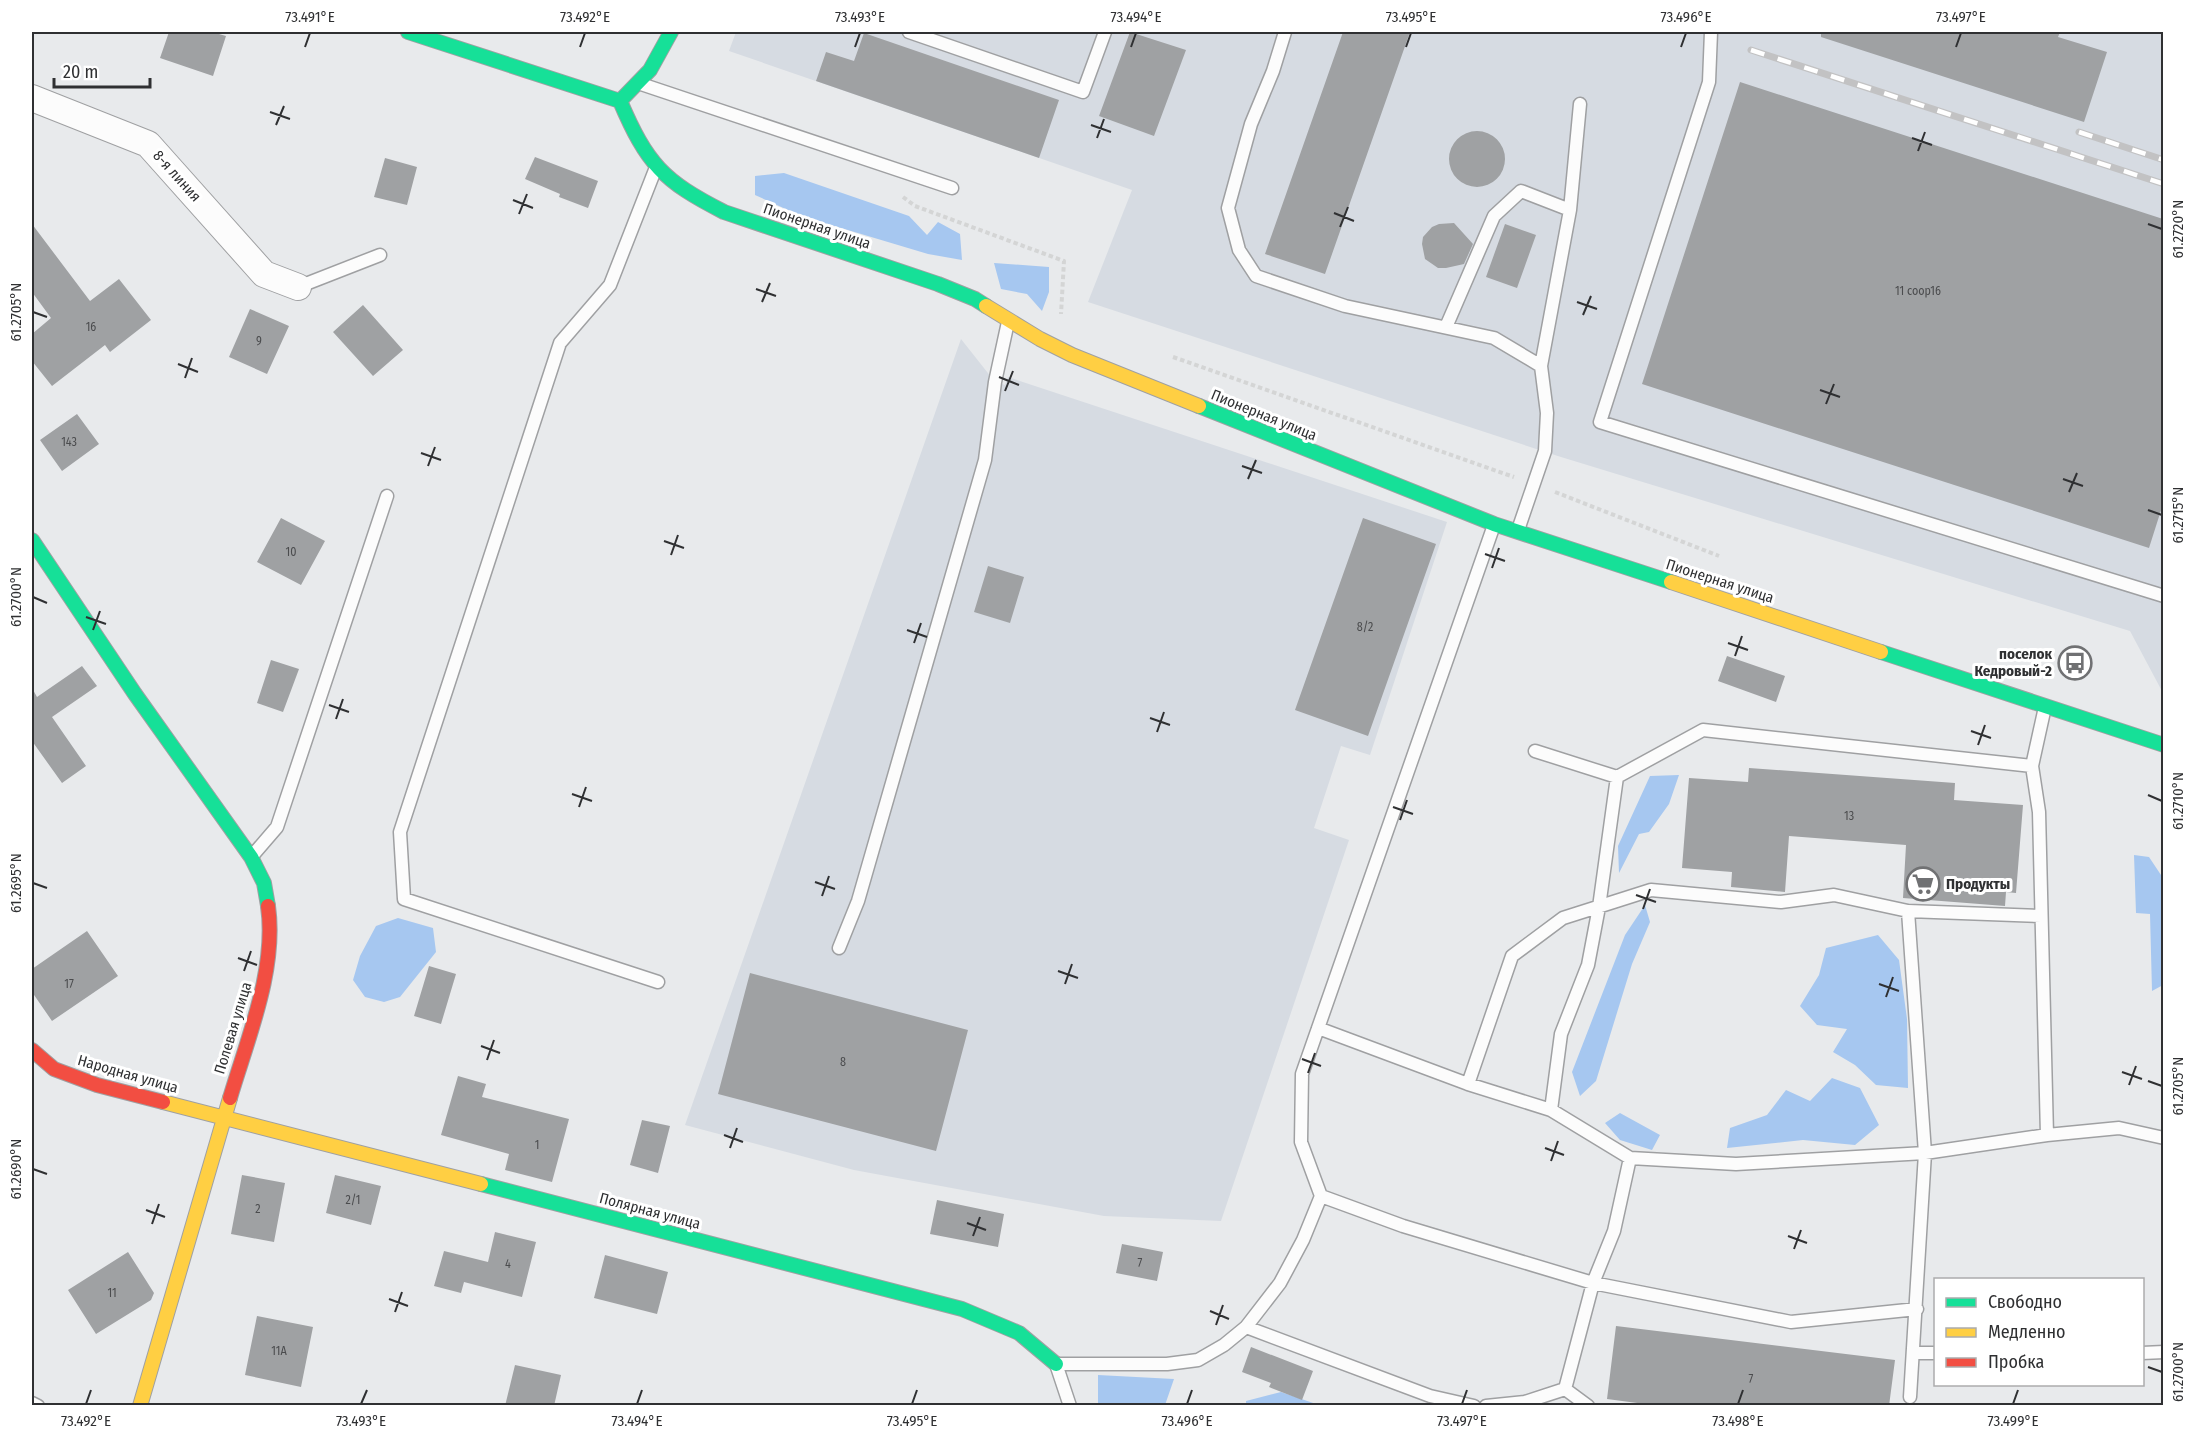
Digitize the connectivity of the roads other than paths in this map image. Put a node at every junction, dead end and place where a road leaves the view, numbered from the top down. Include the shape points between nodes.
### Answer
1 (408, 32) edge
2 (671, 32) edge
3 (909, 32) edge
4 (1105, 32) edge
5 (1285, 32) edge
6 (1711, 32) edge
7 (640, 84) junction
8 (32, 98) edge
9 (620, 102) junction
10 (1580, 104) dead end
11 (657, 167) junction
12 (952, 188) dead end
13 (1570, 210) junction
14 (380, 255) dead end
15 (298, 288) joint
16 (1008, 321) junction
17 (1446, 327) junction
18 (1541, 366) junction
19 (387, 496) dead end
20 (1494, 524) junction
21 (1517, 532) junction
22 (32, 540) edge
23 (2163, 596) edge
24 (2045, 706) junction
25 (2163, 745) edge
26 (1535, 751) dead end
27 (2032, 766) junction
28 (1617, 777) junction
29 (251, 857) junction
30 (1599, 907) junction
31 (1908, 911) junction
32 (2041, 916) junction
33 (839, 948) dead end
34 (658, 982) dead end
35 (1318, 1029) junction
36 (32, 1050) edge
37 (1468, 1084) junction
38 (1551, 1110) junction
39 (223, 1118) junction
40 (2047, 1135) junction
41 (2163, 1138) edge
42 (1925, 1154) junction
43 (1630, 1158) junction
44 (1321, 1196) junction
45 (1593, 1283) junction
46 (1917, 1309) junction
47 (1246, 1327) junction
48 (2163, 1352) edge
49 (1913, 1353) junction
50 (1934, 1353) edge
51 (2144, 1353) edge
52 (1056, 1364) junction
53 (1565, 1389) junction
54 (1910, 1397) dead end
55 (32, 1403) edge
56 (38, 1406) edge
57 (140, 1406) edge
58 (1070, 1406) edge
59 (1474, 1406) edge
60 (1486, 1406) edge
61 (1588, 1406) edge

1 - 9 street
2 - 7 street
3 - 4 lane via 1083,92
5 - 17 lane via 1251,124 1228,208 1239,250 1256,276 1345,306
6 - 23 lane via 1709,82 1600,422
7 - 9 street
7 - 12 lane
8 - 15 street, 8-я линия via 148,144 264,274
9 - 11 street, Пионерная улица
10 - 13 lane
11 - 16 street, Пионерная улица via 678,186 724,212 938,284 975,299
11 - 34 lane via 610,285 560,343 400,832 404,899
13 - 17 lane via 1521,191 1494,216
13 - 18 lane
14 - 15 lane
16 - 20 street, Пионерная улица via 1072,355
16 - 33 lane via 985,460 858,901
17 - 18 lane via 1494,338
18 - 21 lane via 1547,413 1545,451
19 - 29 lane via 277,827
20 - 21 street, Пионерная улица
20 - 35 lane
21 - 24 street, Пионерная улица
22 - 29 street, Полевая улица
24 - 25 street, Пионерная улица
24 - 27 lane
26 - 28 lane
27 - 28 lane via 1703,730
27 - 32 lane via 2038,812
28 - 30 lane
29 - 39 street, Полевая улица via 264,883 268,908 268,967
30 - 31 lane via 1652,890 1782,902 1833,895
30 - 37 lane via 1563,918 1512,956
30 - 38 lane via 1588,965 1560,1034
31 - 32 lane
31 - 42 lane
32 - 40 lane
35 - 37 lane
35 - 44 lane via 1302,1074 1301,1142
36 - 39 street, Народная улица via 54,1069 97,1085
37 - 38 lane
38 - 43 lane
39 - 52 street, Полярная улица via 962,1309 1019,1333
39 - 57 street, Полевая улица
40 - 41 lane via 2119,1128
40 - 42 lane
42 - 43 lane via 1736,1164
42 - 46 lane
43 - 45 lane via 1614,1231
44 - 45 lane via 1403,1226
44 - 47 lane via 1280,1283
45 - 46 lane via 1791,1322
45 - 53 lane
46 - 49 lane
47 - 52 lane via 1224,1346 1198,1360 1131,1365
47 - 59 lane via 1430,1396
48 - 51 lane
49 - 50 lane
49 - 54 lane
52 - 58 lane
53 - 60 lane via 1525,1402
53 - 61 lane
55 - 56 lane

